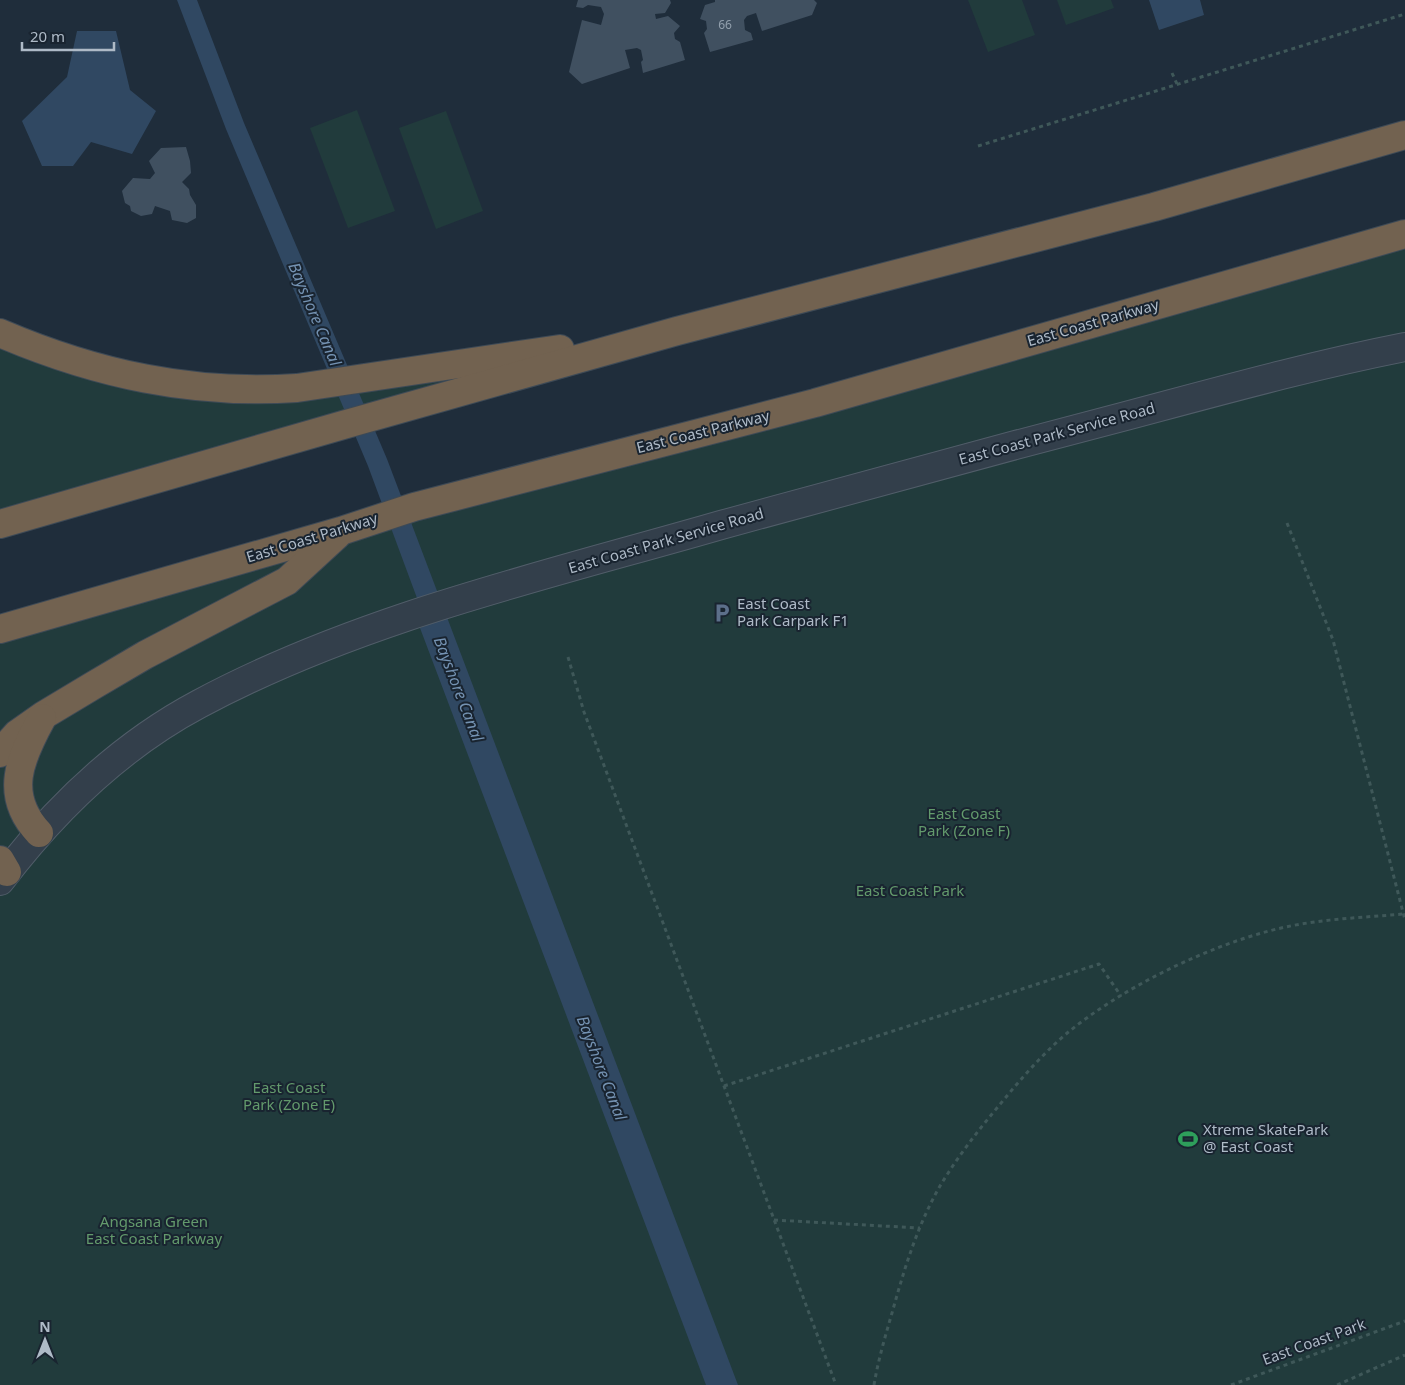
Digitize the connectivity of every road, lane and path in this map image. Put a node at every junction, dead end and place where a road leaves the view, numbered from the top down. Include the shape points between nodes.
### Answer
1 (1405, 14) edge
2 (1172, 73) dead end
3 (1177, 84) junction
4 (1405, 124) edge
5 (1405, 134) edge
6 (1378, 142) junction
7 (978, 146) dead end
8 (1405, 234) edge
9 (678, 331) junction
10 (0, 333) edge
11 (1405, 347) edge
12 (1286, 523) dead end
13 (0, 524) edge
14 (341, 531) junction
15 (0, 628) edge
16 (568, 657) dead end
17 (44, 715) junction
18 (0, 753) edge
19 (39, 833) junction
20 (2, 871) edge
21 (1403, 914) junction
22 (1405, 920) edge
23 (1121, 996) junction
24 (724, 1086) junction
25 (774, 1220) junction
26 (920, 1228) junction
27 (1405, 1321) edge
28 (1405, 1355) edge
29 (836, 1385) edge
30 (874, 1385) edge
31 (1231, 1385) edge
32 (1337, 1385) edge

1 - 3 path
2 - 3 path
3 - 7 path
4 - 6 highway
5 - 6 highway
6 - 9 highway via 1154,207
8 - 14 highway, East Coast Parkway via 815,403 414,507
9 - 10 highway via 362,379 263,390 227,390 152,381 70,360
9 - 13 highway
11 - 19 street, East Coast Park Service Road via 1311,367 861,486 416,614 294,659 197,705 104,768
12 - 21 path via 1333,640
14 - 15 highway, East Coast Parkway
14 - 17 highway via 287,581 145,656
16 - 24 path via 584,712
17 - 18 highway via 17,734
17 - 19 highway via 26,752 18,788 22,810
19 - 20 street, East Coast Park Service Road
21 - 22 path
21 - 23 path via 1316,921 1266,931 1187,962
23 - 24 path via 1099,964
23 - 26 path via 1065,1035 1028,1071 961,1153 939,1187
24 - 25 path
25 - 26 path
25 - 29 path
26 - 30 path via 896,1298
27 - 31 path, East Coast Park
28 - 32 path

